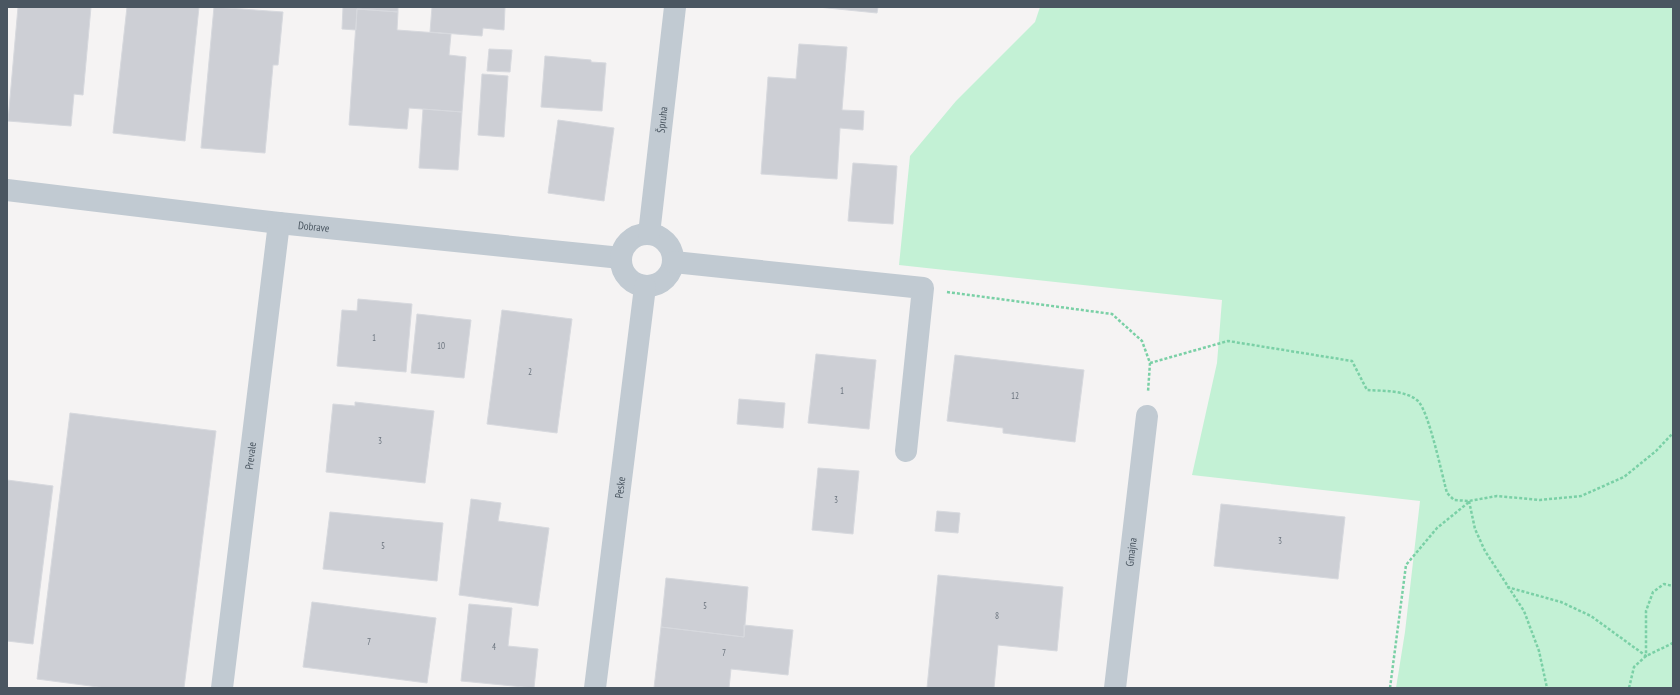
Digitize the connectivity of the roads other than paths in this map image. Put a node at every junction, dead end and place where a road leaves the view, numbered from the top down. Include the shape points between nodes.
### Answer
1 (675, 7) edge
2 (7, 190) edge
3 (279, 223) junction
4 (650, 234) junction
5 (621, 258) junction
6 (674, 262) junction
7 (645, 286) junction
8 (1147, 416) road end
9 (906, 451) dead end
10 (222, 688) edge
11 (595, 688) edge
12 (1115, 688) edge

1 - 4 street, Špruha
2 - 3 street, Dobrave
3 - 5 street, Dobrave
3 - 10 street, Prevale
4 - 5 street via 633,237 625,246
4 - 6 street via 657,235 670,246
5 - 7 street via 624,274 630,280
6 - 7 street via 672,270 661,283
6 - 9 street via 923,288
7 - 11 street, Peske
8 - 12 street, Gmajna

